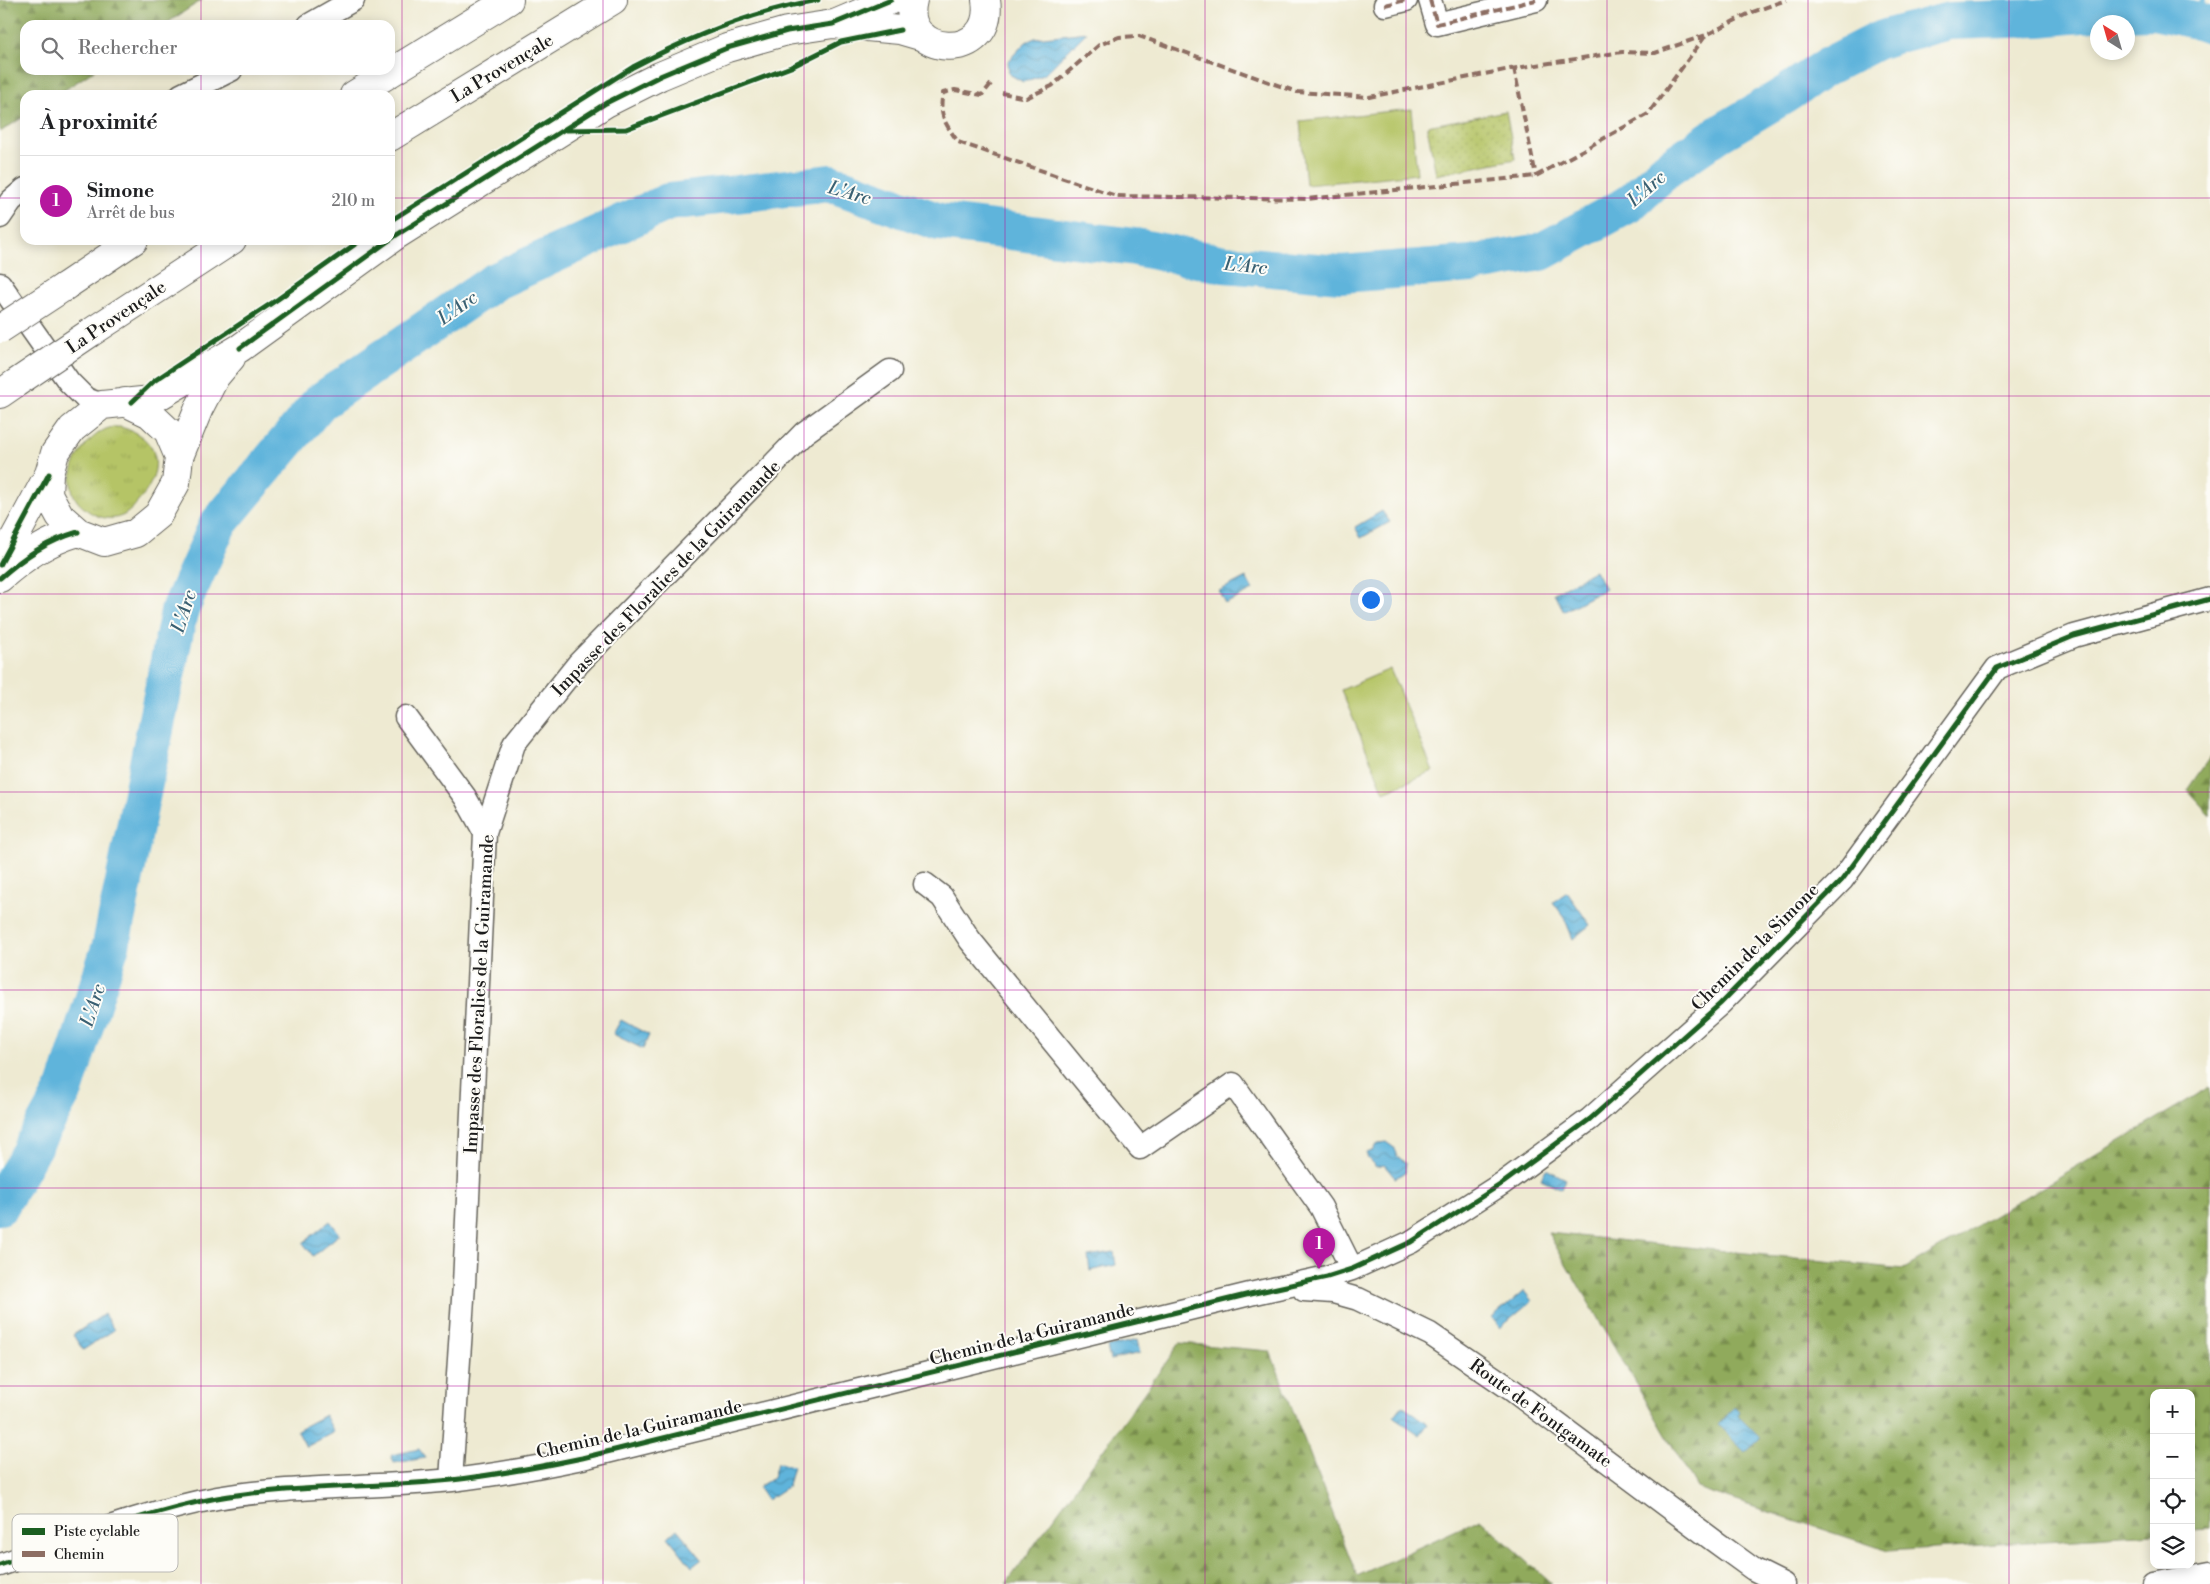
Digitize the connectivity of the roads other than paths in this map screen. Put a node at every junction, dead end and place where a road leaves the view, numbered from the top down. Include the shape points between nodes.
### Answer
1 (353, 0) edge
2 (509, 0) edge
3 (613, 0) edge
4 (891, 0) edge
5 (913, 0) edge
6 (986, 0) edge
7 (1004, 0) edge
8 (1430, 0) edge
9 (1536, 0) edge
10 (319, 20) edge
11 (833, 24) junction
12 (982, 28) junction
13 (924, 37) junction
14 (395, 70) edge
15 (221, 75) edge
16 (387, 75) edge
17 (191, 90) edge
18 (362, 90) edge
19 (395, 134) edge
20 (20, 194) edge
21 (0, 217) edge
22 (395, 236) edge
23 (127, 245) edge
24 (224, 245) edge
25 (383, 245) edge
26 (0, 284) edge
27 (0, 329) edge
28 (240, 348) junction
29 (890, 371) dead end
30 (69, 382) junction
31 (8, 389) edge
32 (113, 404) junction
33 (72, 429) junction
34 (179, 457) junction
35 (49, 474) junction
36 (78, 532) junction
37 (12, 555) edge
38 (0, 578) edge
39 (2210, 599) edge
40 (406, 717) dead end
41 (485, 833) junction
42 (926, 884) dead end
43 (1352, 1269) junction
44 (1280, 1288) junction
45 (451, 1480) junction
46 (156, 1514) edge
47 (12, 1561) edge
48 (0, 1565) edge
49 (2210, 1573) edge
50 (1783, 1584) edge
51 (2153, 1584) edge

1 - 10 street
2 - 14 main road
3 - 19 main road, La Provençale
4 - 11 main road
5 - 13 main road via 912,15
6 - 12 main road via 986,18
7 - 12 main road
8 - 9 street via 1437,24
11 - 13 main road via 900,30
11 - 22 main road via 786,31 727,48 660,76 606,103
12 - 13 main road via 976,36 958,46 940,46
15 - 17 street
16 - 18 main road
20 - 21 street
23 - 27 main road, bridge
24 - 31 main road, La Provençale, bridge
25 - 28 main road
26 - 30 street
28 - 32 main road via 152,400
28 - 34 main road via 215,377
29 - 41 street, Impasse des Floralies de la Guiramande via 804,433 578,664 514,744
30 - 32 street via 86,399
30 - 33 street
32 - 33 main road
32 - 34 main road via 150,414 168,431
33 - 35 main road via 55,453
34 - 36 main road via 176,483 158,515 136,533 104,542
35 - 36 main road via 48,494 60,516
35 - 37 main road
36 - 37 main road
37 - 38 main road
39 - 43 street, Chemin de la Simone via 2074,636 1997,668 1842,880 1720,1004 1590,1119 1503,1183 1411,1242
40 - 41 street via 465,796
41 - 45 street, Impasse des Floralies de la Guiramande via 464,1284
42 - 43 street via 942,897 970,940 1140,1148 1233,1084 1321,1206
43 - 44 street, Chemin de la Simone
44 - 45 street, Chemin de la Guiramande via 606,1452
44 - 50 street, Route de Fontgamate via 1333,1292 1358,1299 1430,1334 1512,1390 1753,1569
45 - 46 street, Chemin de la Guiramande via 218,1498
47 - 48 street, Chemin de la Guiramande
49 - 51 street

